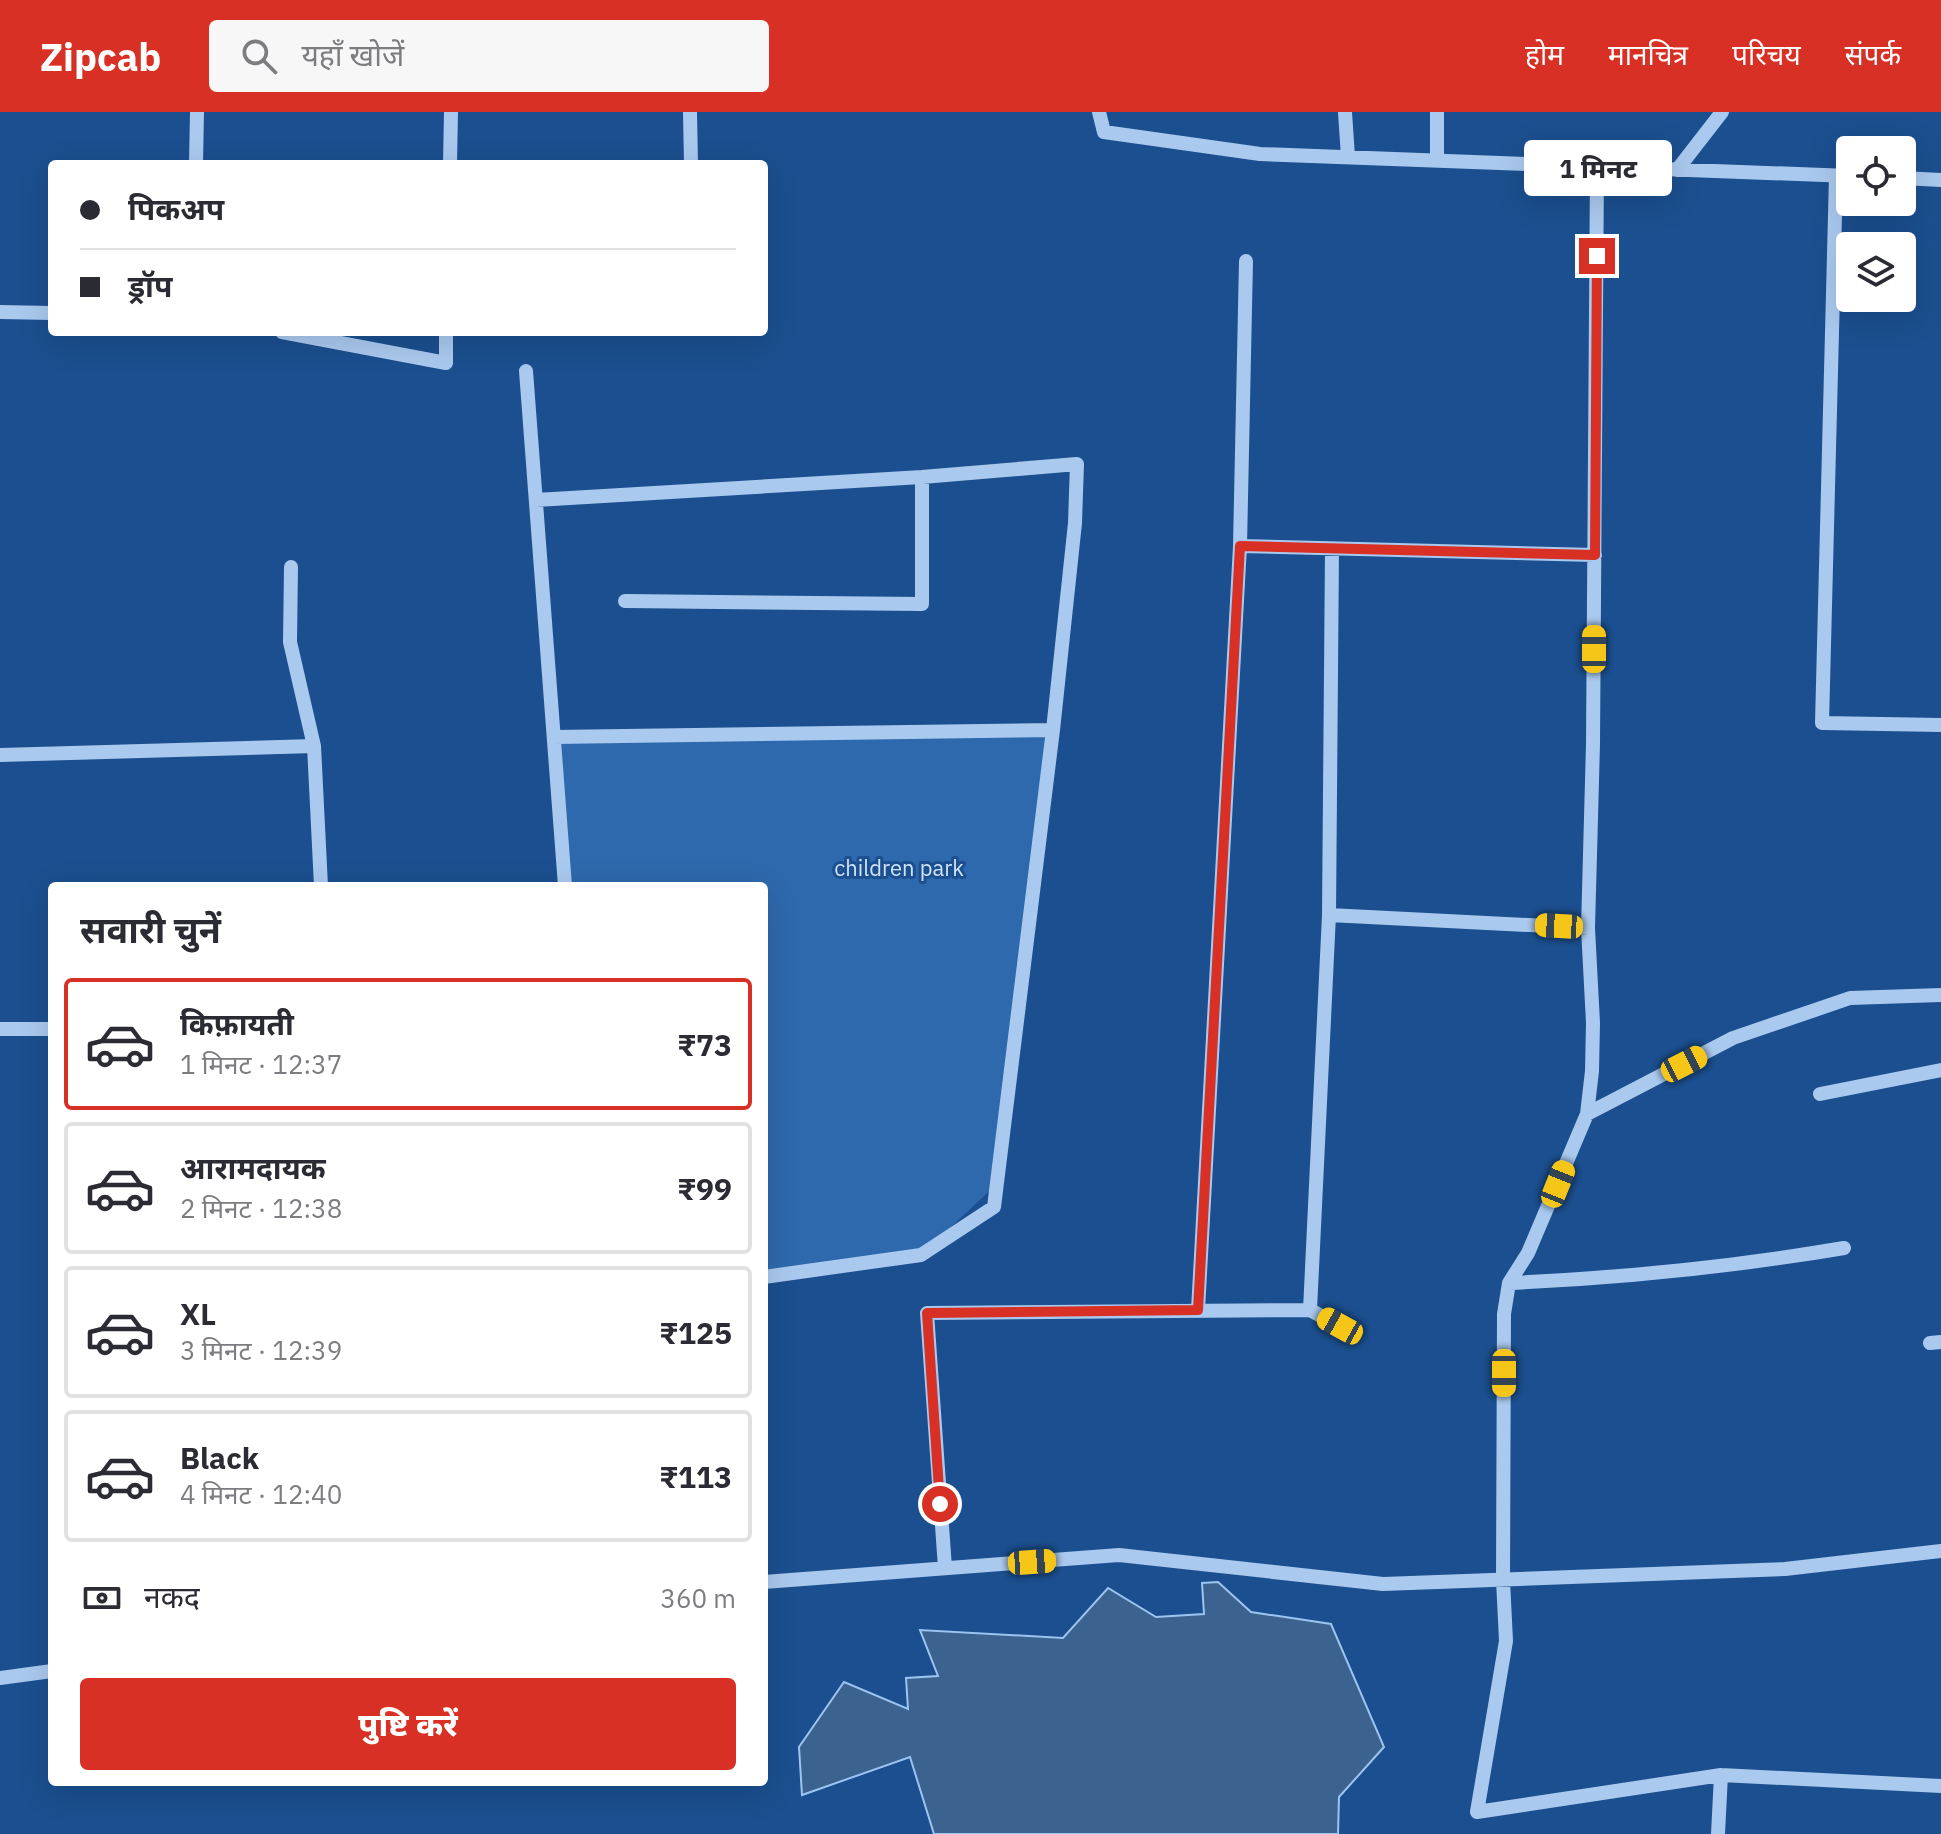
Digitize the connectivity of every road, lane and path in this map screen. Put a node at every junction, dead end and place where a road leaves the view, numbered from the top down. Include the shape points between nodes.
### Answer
1 (197, 112) edge
2 (451, 112) edge
3 (690, 112) edge
4 (1099, 112) edge
5 (1345, 112) edge
6 (1437, 112) edge
7 (1722, 112) edge
8 (1348, 157) junction
9 (196, 160) edge
10 (450, 160) edge
11 (691, 160) edge
12 (1437, 161) junction
13 (1597, 167) junction
14 (1677, 170) junction
15 (1836, 176) edge
16 (1916, 179) edge
17 (1941, 180) edge
18 (1841, 216) edge
19 (1246, 261) dead end
20 (0, 312) edge
21 (48, 313) edge
22 (303, 336) edge
23 (446, 336) edge
24 (526, 371) dead end
25 (922, 477) junction
26 (536, 500) junction
27 (1240, 546) junction
28 (1332, 549) junction
29 (1595, 555) junction
30 (291, 567) dead end
31 (625, 601) dead end
32 (1941, 725) edge
33 (1053, 730) junction
34 (554, 737) junction
35 (314, 746) junction
36 (0, 755) edge
37 (321, 882) edge
38 (565, 882) edge
39 (1329, 915) junction
40 (1588, 928) junction
41 (1941, 995) edge
42 (0, 1029) edge
43 (48, 1029) edge
44 (1941, 1070) edge
45 (1820, 1094) dead end
46 (1587, 1114) junction
47 (1844, 1248) dead end
48 (768, 1276) edge
49 (1509, 1283) junction
50 (1198, 1310) junction
51 (1310, 1310) junction
52 (1340, 1326) dead end
53 (1941, 1551) edge
54 (945, 1568) junction
55 (1503, 1580) junction
56 (768, 1582) edge
57 (48, 1672) edge
58 (0, 1678) edge
59 (1721, 1775) junction
60 (1941, 1786) edge
61 (1718, 1834) edge

1 - 9 street
2 - 10 street
3 - 11 street
4 - 8 street via 1104,132 1260,154
5 - 8 street
6 - 12 street
7 - 14 street
8 - 12 street
12 - 13 street
13 - 14 street
13 - 29 street
14 - 15 street
16 - 17 street
18 - 32 street via 1822,723
19 - 27 street
20 - 21 street
22 - 23 street via 446,363
24 - 26 street
25 - 26 street
25 - 31 street via 922,604
25 - 33 street via 1077,464
26 - 34 street
27 - 28 street
27 - 50 street
28 - 29 street
28 - 39 street
29 - 40 street
30 - 35 street via 290,642
33 - 34 street
33 - 48 street via 994,1207 921,1255
34 - 38 street
35 - 36 street
35 - 37 street
39 - 40 street
39 - 51 street
40 - 46 street via 1593,1023
41 - 46 street via 1850,998 1733,1038
42 - 43 street
44 - 45 street
46 - 49 street via 1528,1253
47 - 49 street via 1746,1265
49 - 55 street via 1504,1314
50 - 51 street
50 - 54 street via 927,1313
51 - 52 street
53 - 55 street via 1785,1569
54 - 55 street via 1119,1555 1383,1584
54 - 56 street
55 - 59 street via 1506,1641 1477,1812
57 - 58 street
59 - 60 street
59 - 61 street

